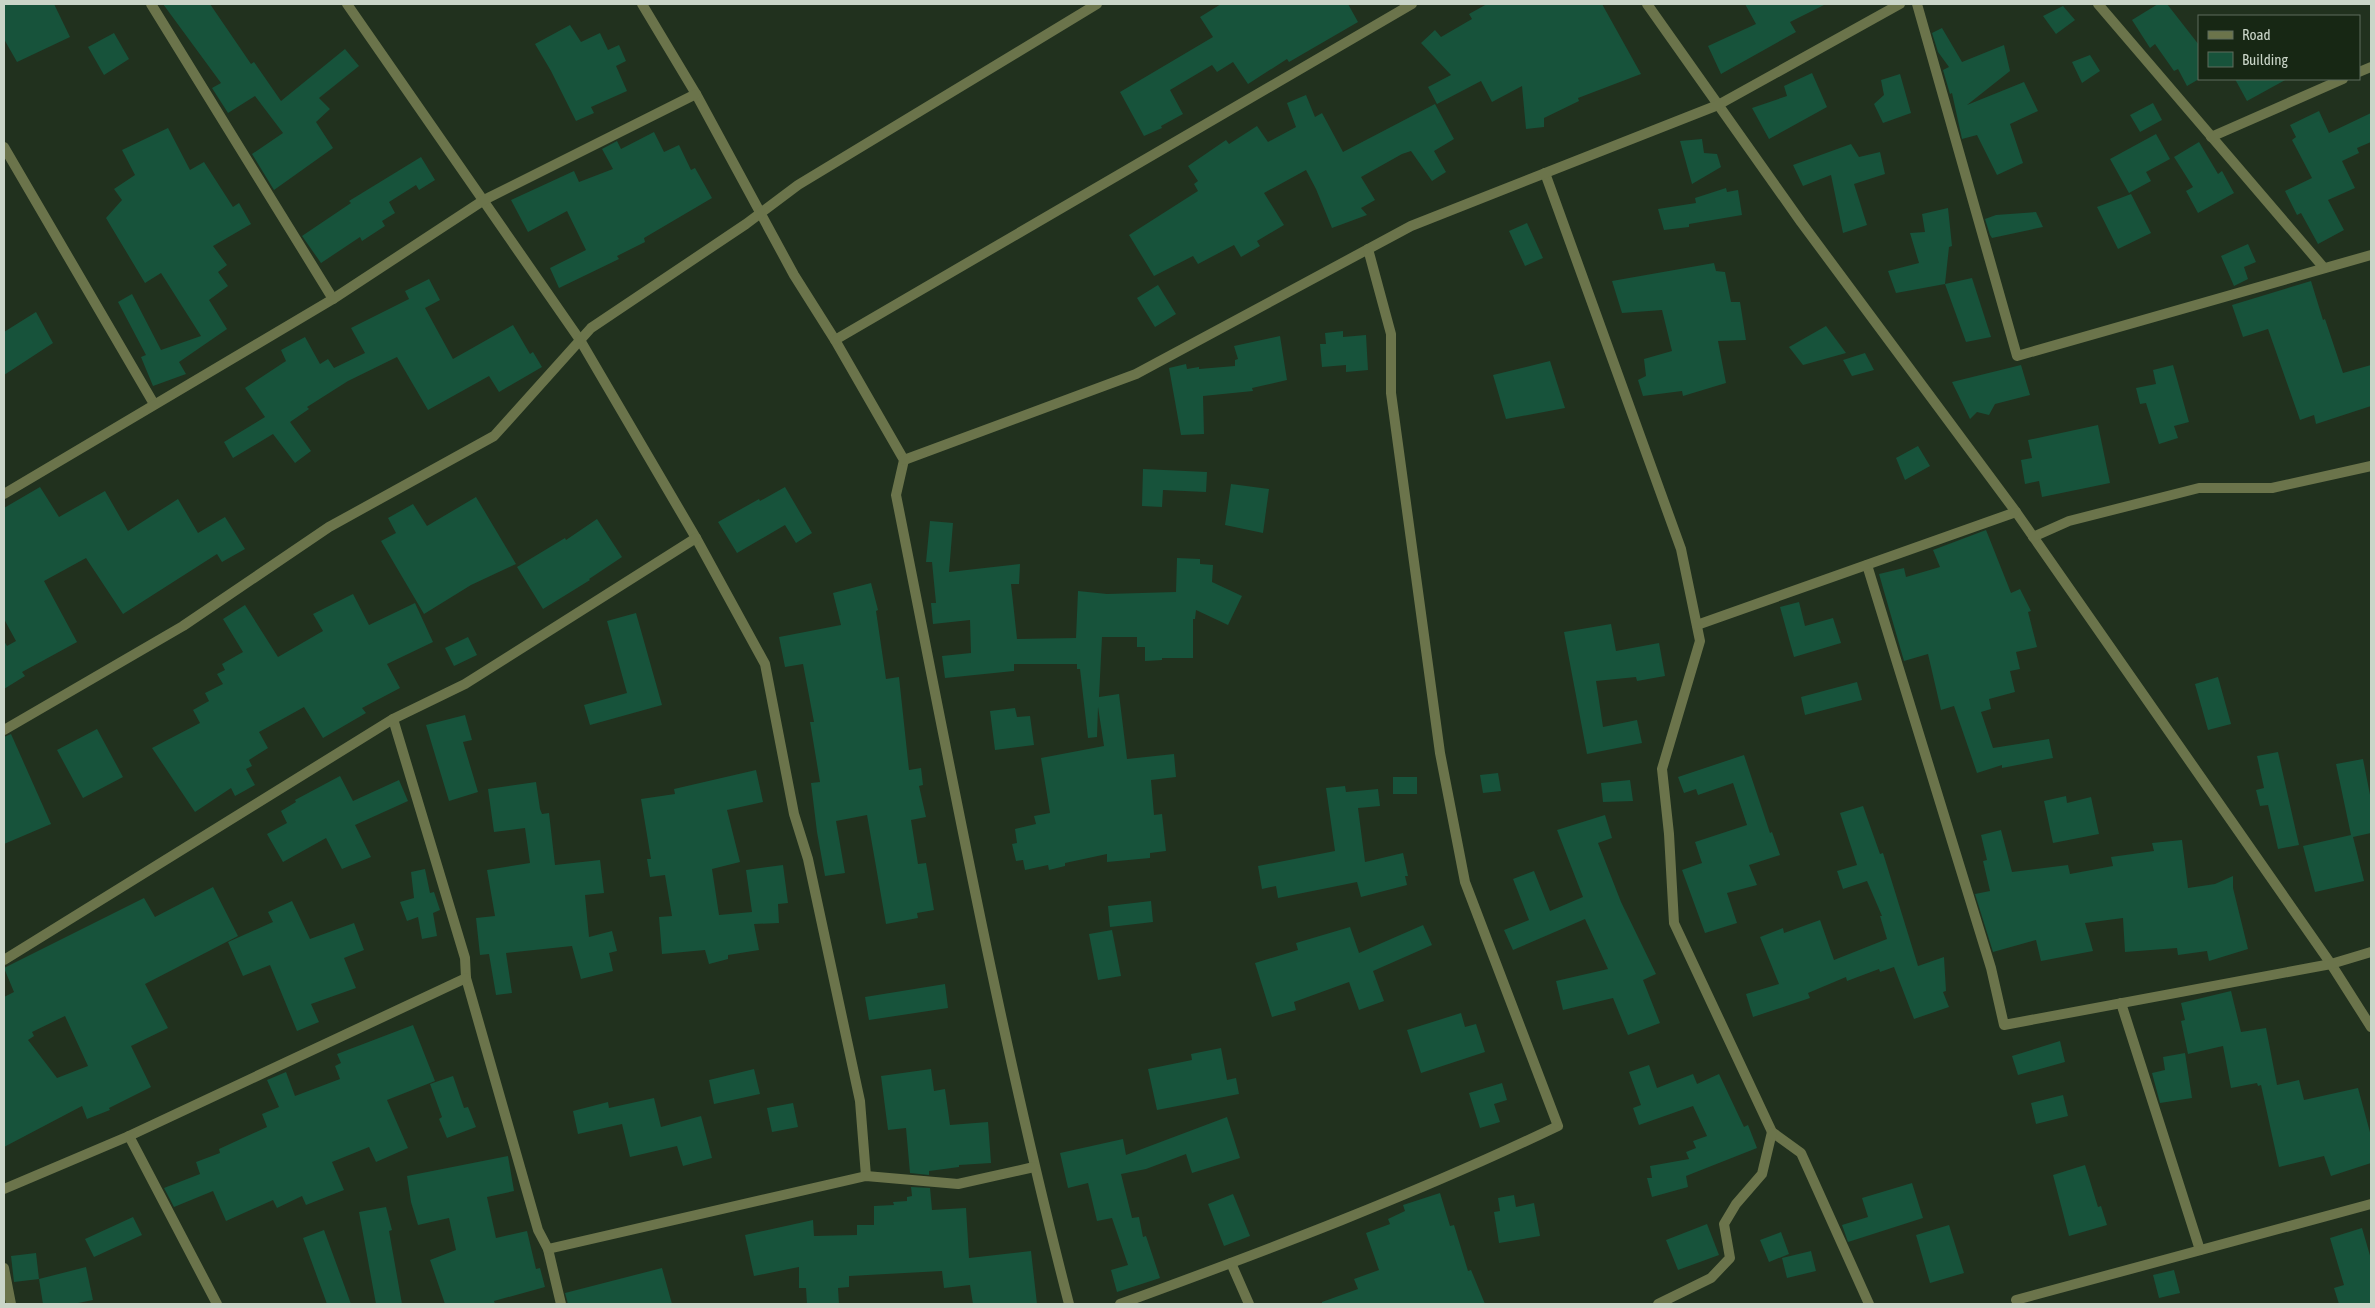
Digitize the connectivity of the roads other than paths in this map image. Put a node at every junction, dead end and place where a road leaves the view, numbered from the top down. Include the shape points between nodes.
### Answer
1 (151, 4) edge
2 (347, 4) edge
3 (642, 4) edge
4 (1097, 4) edge
5 (1412, 4) edge
6 (1647, 4) edge
7 (1900, 4) edge
8 (1917, 4) edge
9 (2098, 4) edge
10 (2341, 80) edge
11 (696, 94) junction
12 (1718, 104) junction
13 (2211, 137) junction
14 (4, 147) edge
15 (1545, 173) junction
16 (484, 200) junction
17 (762, 212) junction
18 (1368, 249) junction
19 (2371, 255) edge
20 (2324, 268) junction
21 (333, 299) junction
22 (580, 340) junction
23 (835, 340) junction
24 (154, 404) junction
25 (904, 460) junction
26 (2371, 466) edge
27 (4, 494) edge
28 (2016, 512) junction
29 (2033, 537) junction
30 (696, 538) junction
31 (1867, 565) junction
32 (1697, 625) junction
33 (393, 719) junction
34 (4, 730) edge
35 (2371, 952) edge
36 (4, 960) edge
37 (2331, 964) junction
38 (466, 978) junction
39 (2121, 1004) junction
40 (2371, 1026) edge
41 (1772, 1132) junction
42 (129, 1136) junction
43 (1034, 1167) junction
44 (866, 1176) junction
45 (4, 1189) edge
46 (2371, 1204) edge
47 (548, 1249) junction
48 (2200, 1250) junction
49 (1231, 1263) junction
50 (4, 1268) edge
51 (2016, 1300) dead end
52 (11, 1304) edge
53 (217, 1304) edge
54 (562, 1304) edge
55 (1069, 1304) edge
56 (1120, 1304) edge
57 (1249, 1304) edge
58 (1658, 1304) edge
59 (1869, 1304) edge

1 - 21 street
2 - 16 street
3 - 11 street
4 - 17 street via 798,185
5 - 23 street
6 - 12 street
7 - 12 street
8 - 20 street via 2017,356
9 - 13 street
10 - 13 street
11 - 16 street
11 - 17 street
12 - 15 street
12 - 28 street via 1801,222
13 - 20 street
14 - 24 street
15 - 18 street via 1410,226
15 - 32 street via 1681,548
16 - 21 street
16 - 22 street
17 - 22 street via 591,328
17 - 23 street via 794,275
18 - 25 street via 1136,374
18 - 49 street via 1391,334 1391,393 1440,753 1465,882 1558,1126 1478,1165
19 - 20 street
21 - 24 street
22 - 30 street
22 - 34 street via 494,436 329,527 182,626
23 - 25 street
24 - 27 street
25 - 43 street via 896,495 981,923
26 - 29 street via 2272,488 2199,488 2069,520
28 - 29 street
28 - 31 street
29 - 37 street
30 - 33 street via 465,684
30 - 44 street via 765,664 794,814 808,859 860,1101
31 - 32 street
31 - 39 street via 1991,968 2004,1026
32 - 41 street via 1700,641 1662,770 1674,924
33 - 36 street
33 - 38 street via 465,958
35 - 37 street
37 - 39 street
37 - 40 street
38 - 42 street
38 - 47 street via 538,1230
39 - 48 street
41 - 58 street via 1762,1174 1736,1204 1724,1224 1730,1258 1711,1278
41 - 59 street via 1801,1153
42 - 45 street
42 - 53 street
43 - 44 street via 958,1184
43 - 55 street
44 - 47 street
46 - 48 street
47 - 54 street
48 - 51 street
49 - 56 street
49 - 57 street
50 - 52 street

